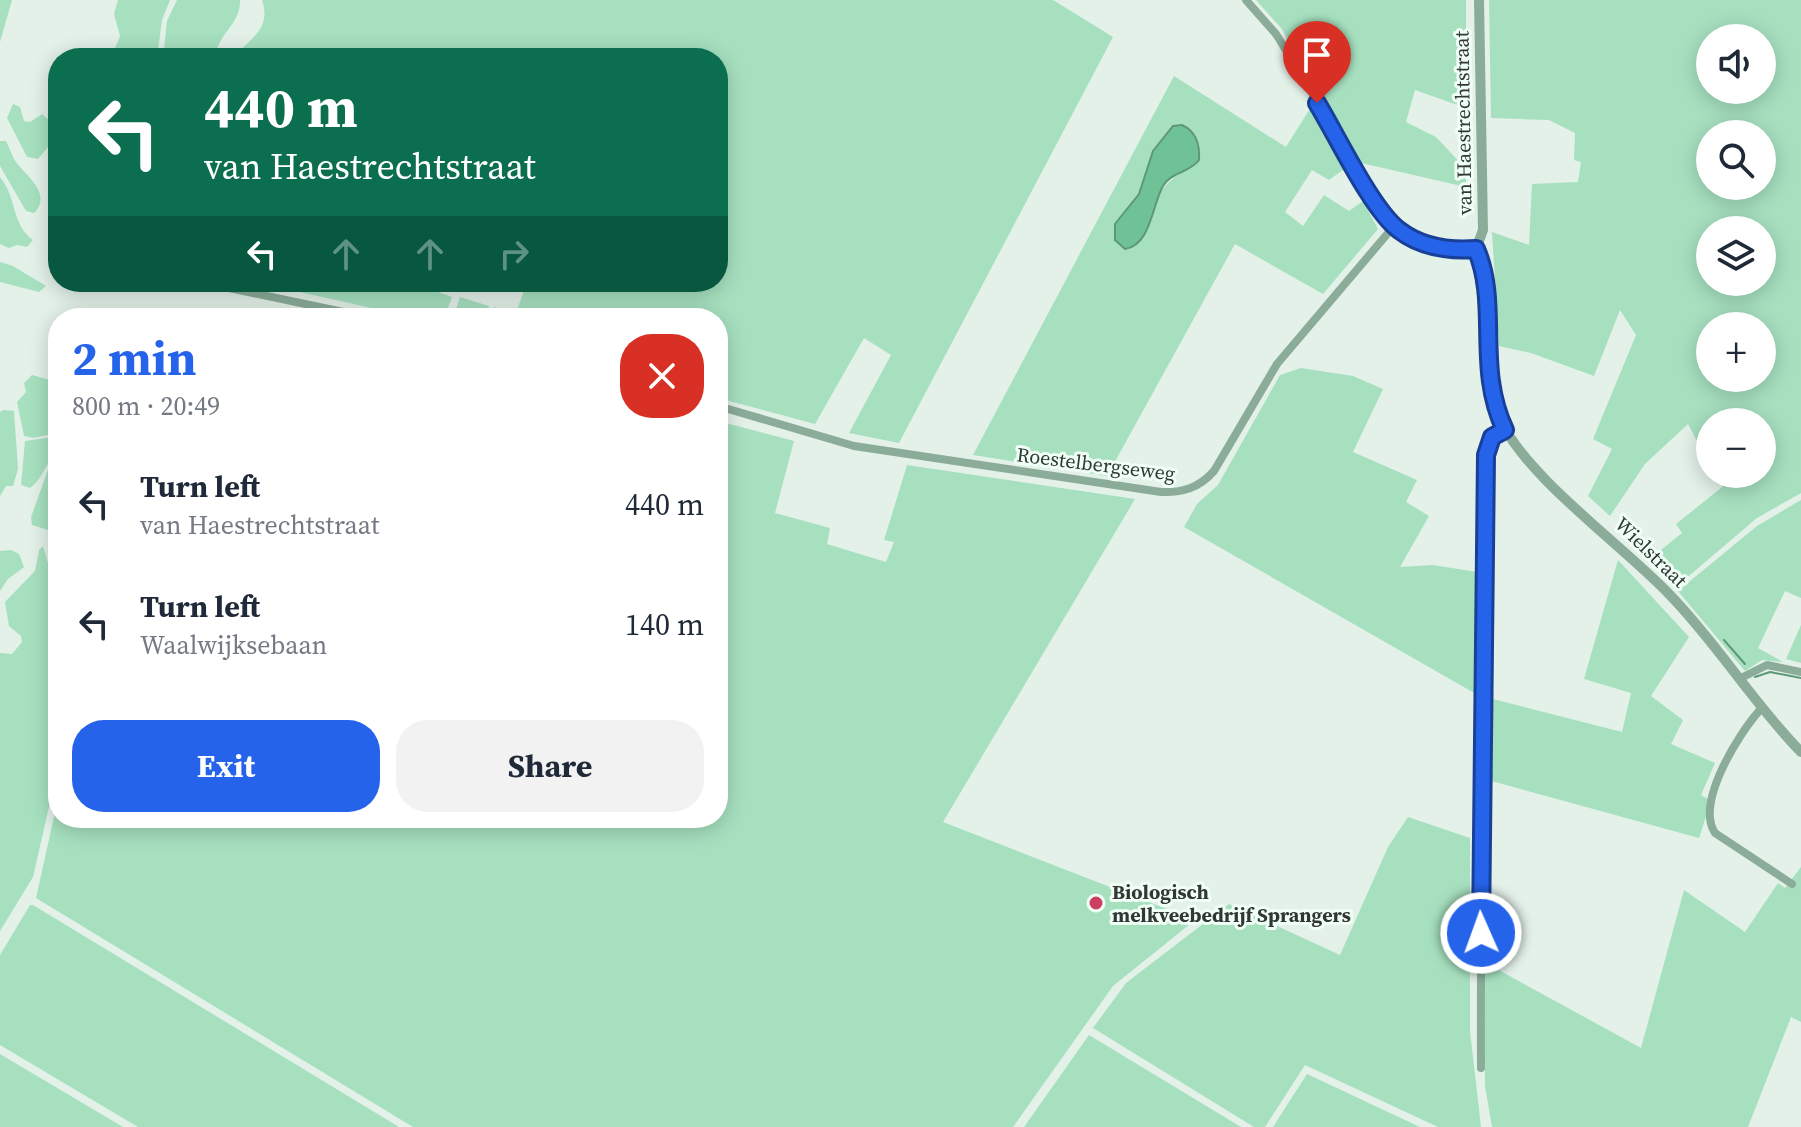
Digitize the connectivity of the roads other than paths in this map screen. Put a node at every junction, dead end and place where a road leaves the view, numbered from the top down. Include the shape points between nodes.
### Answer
1 (1246, 0) edge
2 (1479, 0) edge
3 (1394, 226) junction
4 (1476, 249) junction
5 (249, 292) edge
6 (314, 305) junction
7 (313, 308) edge
8 (327, 308) edge
9 (728, 409) edge
10 (1505, 430) junction
11 (1801, 672) edge
12 (1739, 679) junction
13 (1760, 710) junction
14 (1801, 752) edge
15 (1792, 884) dead end
16 (1481, 1068) dead end

1 - 3 street via 1276,34
2 - 4 street, van Haestrechtstraat via 1483,230
3 - 4 street via 1436,247
3 - 9 street, Roestelbergseweg via 1277,364 1214,471 1185,490 1161,492 854,446
4 - 10 street, van Haestrechtstraat via 1484,267 1488,380
5 - 6 street
6 - 7 street
6 - 8 street
10 - 12 street, Wielstraat via 1537,470 1674,599
10 - 16 street via 1492,437 1486,455
11 - 12 street via 1767,665
12 - 13 street, Wielstraat
13 - 14 street, Wielstraat
13 - 15 street via 1723,765 1710,822 1715,833

